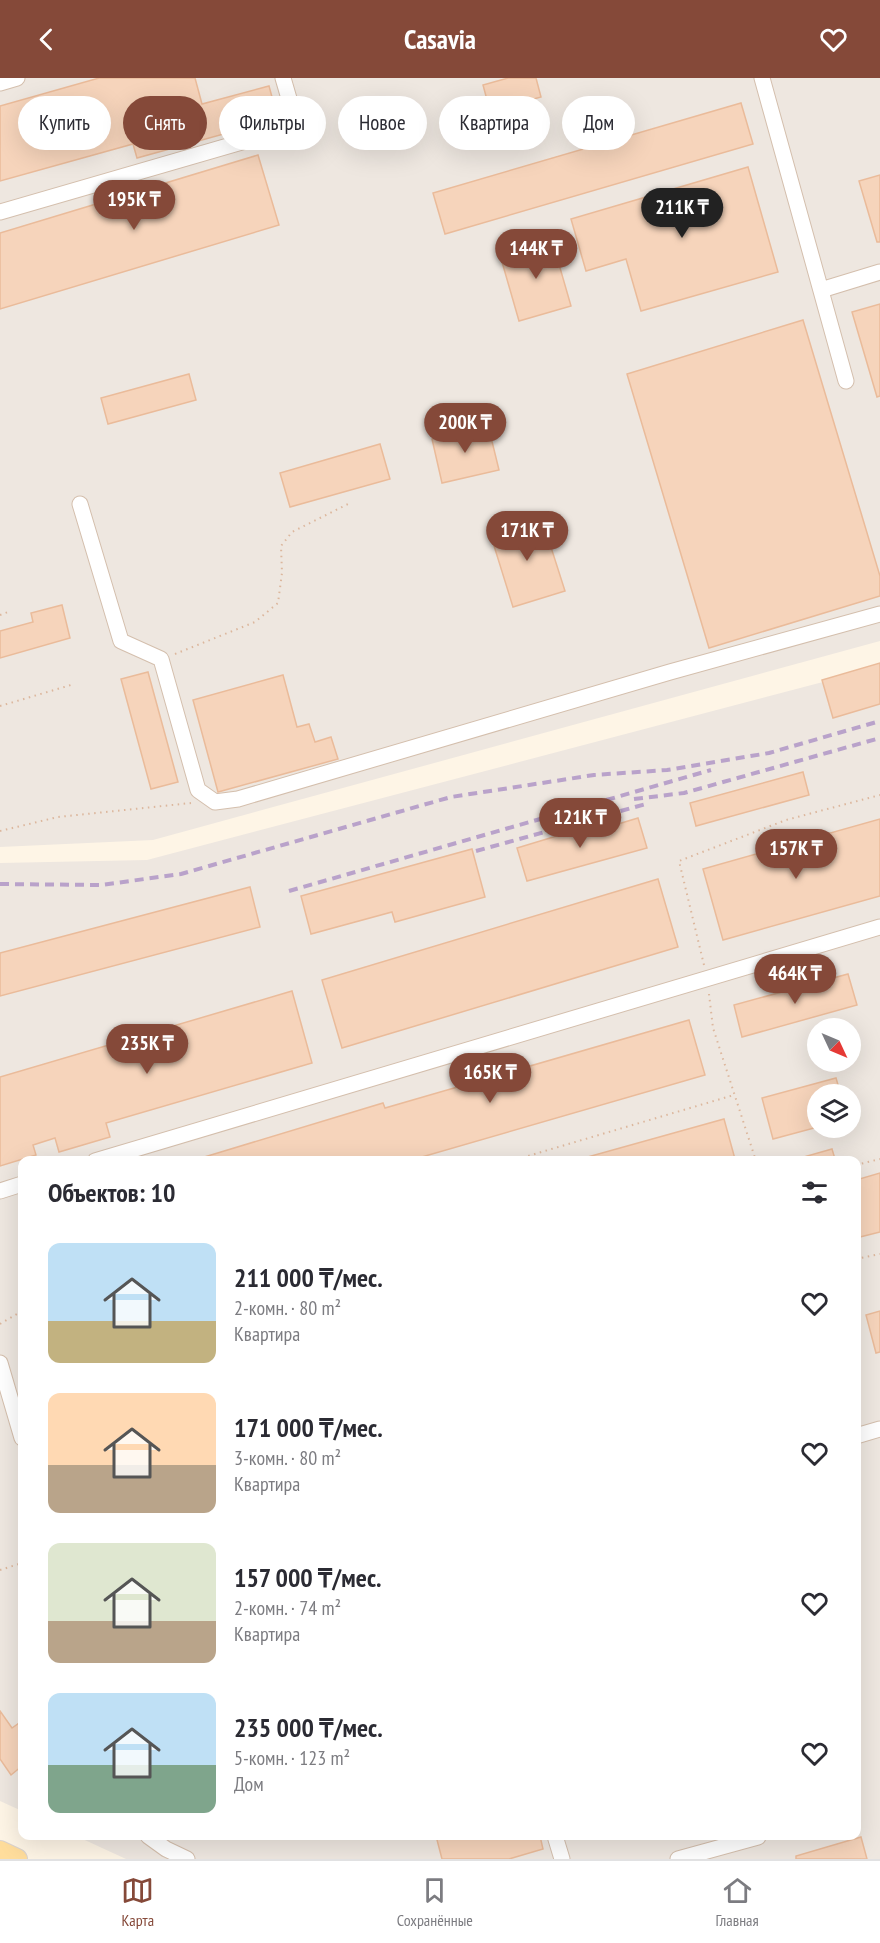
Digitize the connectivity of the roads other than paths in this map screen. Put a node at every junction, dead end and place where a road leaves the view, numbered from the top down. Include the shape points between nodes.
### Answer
1 (16, 78) edge
2 (283, 78) edge
3 (762, 78) edge
4 (0, 83) edge
5 (0, 212) edge
6 (880, 272) edge
7 (821, 290) junction
8 (846, 381) dead end
9 (80, 504) dead end
10 (880, 615) edge
11 (880, 927) edge
12 (112, 1156) edge
13 (18, 1185) edge
14 (0, 1191) edge
15 (0, 1364) edge
16 (18, 1425) edge
17 (880, 1429) edge
18 (861, 1435) edge
19 (154, 1840) edge
20 (556, 1840) edge
21 (747, 1840) edge
22 (0, 1851) edge
23 (17, 1859) edge
24 (187, 1859) edge
25 (562, 1859) edge
26 (678, 1859) edge

1 - 4 lane
2 - 5 lane via 297,126
3 - 7 lane
6 - 7 lane
7 - 8 lane
9 - 10 lane via 121,640 160,659 198,790 215,802 238,799 670,672
11 - 12 lane
13 - 14 lane
15 - 16 lane
17 - 18 lane
19 - 24 lane
20 - 25 lane
21 - 26 lane
22 - 23 main road

